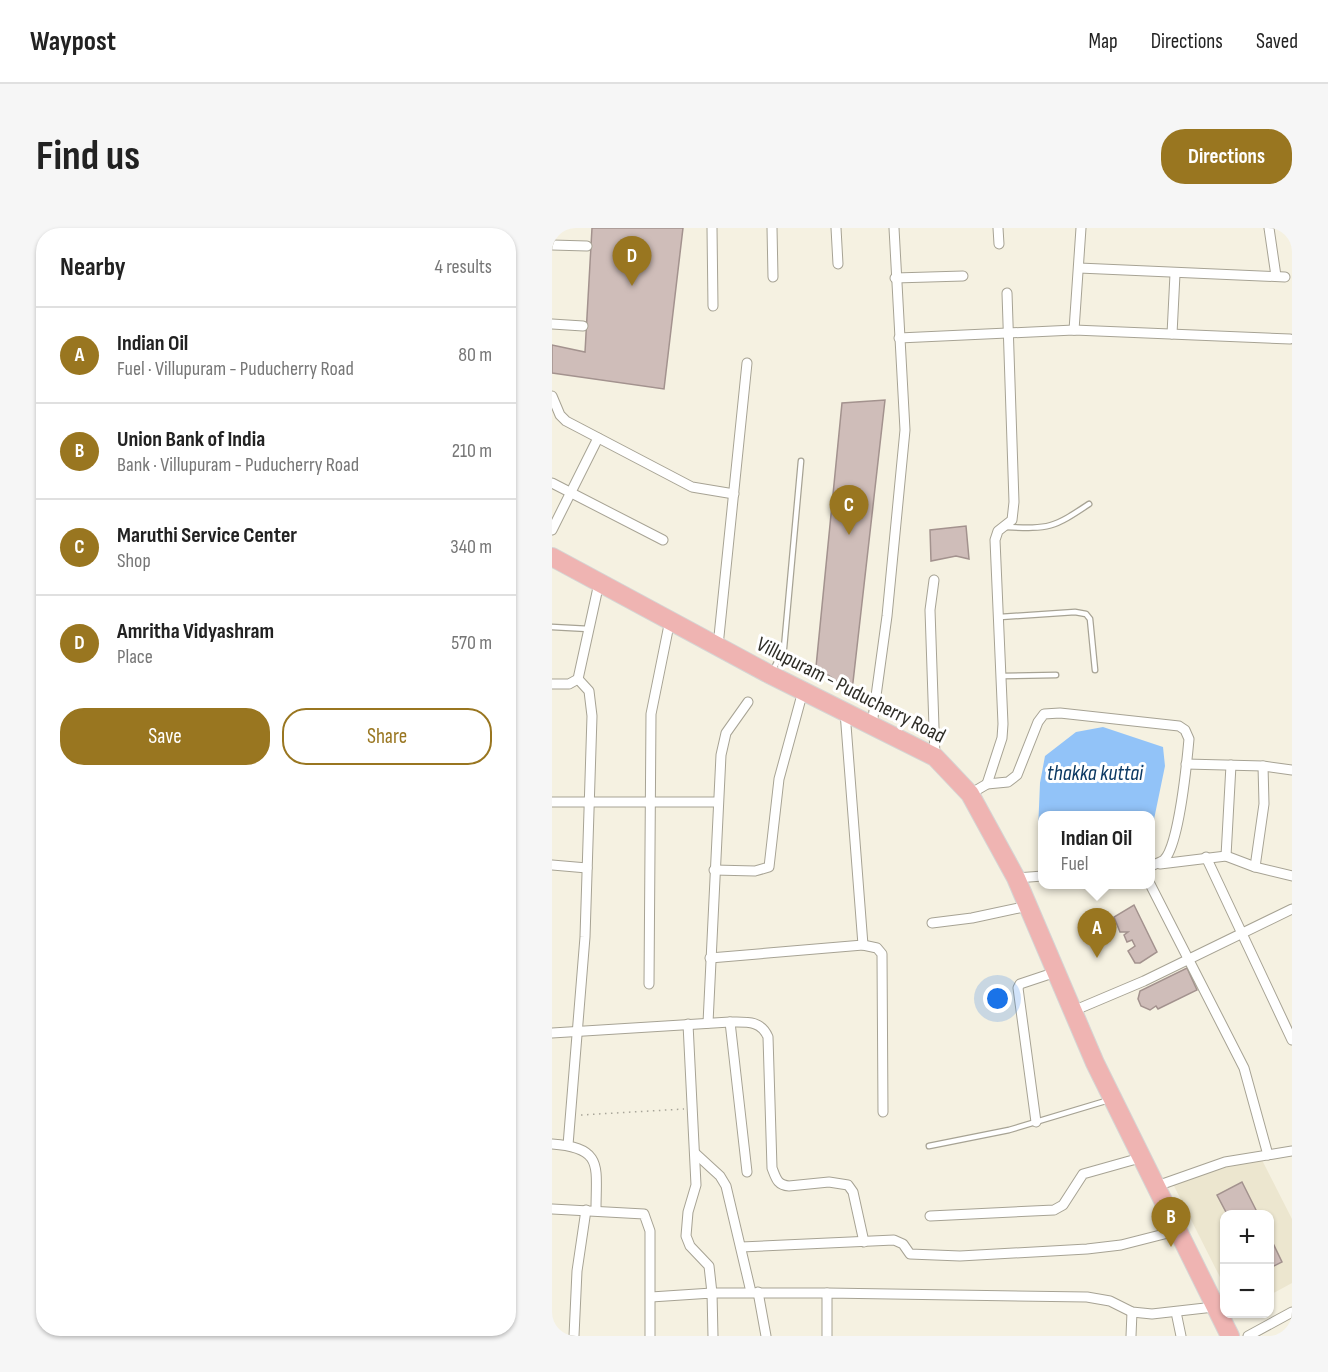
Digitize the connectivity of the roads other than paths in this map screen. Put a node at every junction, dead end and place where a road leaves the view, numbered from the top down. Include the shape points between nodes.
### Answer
1 (712, 228) edge
2 (772, 228) edge
3 (836, 228) edge
4 (894, 228) edge
5 (999, 228) edge
6 (1082, 228) edge
7 (1269, 228) edge
8 (999, 244) dead end
9 (552, 245) edge
10 (587, 246) dead end
11 (838, 264) dead end
12 (1079, 268) junction
13 (1175, 274) junction
14 (963, 276) dead end
15 (773, 277) dead end
16 (895, 278) junction
17 (1007, 293) dead end
18 (714, 306) dead end
19 (552, 324) edge
20 (583, 326) dead end
21 (1074, 330) junction
22 (1006, 333) junction
23 (1172, 334) junction
24 (899, 338) junction
25 (1290, 339) dead end
26 (747, 363) dead end
27 (552, 396) edge
28 (598, 438) junction
29 (801, 461) dead end
30 (552, 483) edge
31 (570, 493) junction
32 (734, 494) junction
33 (1089, 504) dead end
34 (1006, 527) junction
35 (552, 530) edge
36 (663, 540) dead end
37 (552, 557) edge
38 (934, 580) dead end
39 (599, 583) junction
40 (1000, 617) junction
41 (670, 620) junction
42 (552, 627) edge
43 (589, 629) junction
44 (718, 646) junction
45 (1095, 670) dead end
46 (769, 674) junction
47 (1056, 675) dead end
48 (1002, 676) junction
49 (578, 679) junction
50 (552, 684) edge
51 (803, 692) junction
52 (748, 702) dead end
53 (845, 712) junction
54 (872, 725) junction
55 (935, 757) junction
56 (1186, 764) junction
57 (1231, 765) junction
58 (1263, 766) junction
59 (1292, 770) edge
60 (987, 784) junction
61 (970, 794) junction
62 (588, 800) junction
63 (650, 801) junction
64 (552, 802) edge
65 (718, 802) junction
66 (1226, 856) junction
67 (1206, 857) junction
68 (1155, 864) edge
69 (552, 865) edge
70 (1155, 865) edge
71 (1255, 867) junction
72 (587, 868) junction
73 (714, 870) junction
74 (1038, 876) edge
75 (1292, 876) edge
76 (1016, 878) junction
77 (1152, 889) edge
78 (1028, 906) junction
79 (1292, 909) edge
80 (932, 922) dead end
81 (1241, 932) junction
82 (863, 945) junction
83 (710, 958) junction
84 (1186, 959) junction
85 (1056, 972) junction
86 (649, 984) dead end
87 (1073, 1011) junction
88 (730, 1022) junction
89 (708, 1023) junction
90 (688, 1024) junction
91 (578, 1031) junction
92 (552, 1033) edge
93 (1292, 1040) edge
94 (1112, 1100) junction
95 (883, 1113) dead end
96 (1036, 1122) junction
97 (552, 1144) edge
98 (568, 1146) junction
99 (928, 1146) dead end
100 (1292, 1150) edge
101 (696, 1154) junction
102 (1268, 1155) junction
103 (1140, 1158) junction
104 (747, 1172) dead end
105 (1154, 1186) junction
106 (552, 1209) edge
107 (586, 1210) junction
108 (596, 1210) junction
109 (930, 1216) dead end
110 (1176, 1231) junction
111 (864, 1242) junction
112 (741, 1247) junction
113 (755, 1292) junction
114 (712, 1293) junction
115 (827, 1293) junction
116 (651, 1297) junction
117 (1214, 1307) junction
118 (1132, 1312) junction
119 (1176, 1312) junction
120 (1292, 1312) edge
121 (574, 1336) edge
122 (650, 1336) edge
123 (713, 1336) edge
124 (766, 1336) edge
125 (827, 1336) edge
126 (1131, 1336) edge
127 (1181, 1336) edge
128 (1230, 1336) edge
129 (1248, 1336) edge

1 - 18 street
2 - 15 street
3 - 11 street
4 - 16 street
5 - 8 street
6 - 12 street
7 - 13 street via 1281,277
9 - 10 street
12 - 13 street
12 - 21 street
13 - 23 street
14 - 16 street
16 - 24 street
17 - 22 street
19 - 20 street
21 - 22 street
21 - 23 street
22 - 24 street
22 - 34 street via 1014,483 1011,520
23 - 25 street
24 - 54 street via 905,430
26 - 32 street
27 - 28 street via 566,421
28 - 31 street
28 - 32 street via 692,487
29 - 46 lane via 784,648
30 - 31 street
31 - 35 street
31 - 36 street
32 - 44 street
33 - 34 lane via 1054,526
34 - 40 street via 998,531 995,540
37 - 39 highway, Villupuram - Puducherry Road
38 - 55 street via 930,610
39 - 41 highway, Villupuram - Puducherry Road
39 - 43 street
40 - 45 lane via 1086,614 1090,619
40 - 48 street
41 - 44 highway, Villupuram - Puducherry Road
41 - 63 street via 651,714
42 - 43 lane
43 - 49 street
44 - 46 highway, Villupuram - Puducherry Road
46 - 51 highway, Villupuram - Puducherry Road
47 - 48 lane
48 - 60 street via 1002,738
49 - 50 street via 569,684
49 - 62 street via 592,700
51 - 53 highway, Villupuram - Puducherry Road
51 - 73 street via 779,779 769,867 755,871
52 - 65 street via 726,733
53 - 54 highway, Villupuram - Puducherry Road
53 - 82 street
54 - 55 highway, Villupuram - Puducherry Road
55 - 61 highway, Villupuram - Puducherry Road
56 - 57 street
56 - 60 street via 1189,739 1179,726 1050,713 1038,722 1017,775 1008,782
56 - 68 street via 1171,846 1164,859
57 - 58 street
57 - 66 street
58 - 59 street
58 - 71 street via 1264,804
60 - 61 street
61 - 76 highway, Villupuram - Puducherry Road
62 - 63 street
62 - 64 street
62 - 72 street
63 - 65 street
63 - 86 street
65 - 73 street
66 - 67 street
66 - 71 street
67 - 70 street
67 - 81 street
69 - 72 street
71 - 75 street
72 - 91 street
73 - 83 street
74 - 76 street
76 - 78 highway, Villupuram - Puducherry Road
77 - 84 street
78 - 80 street
78 - 85 highway, Villupuram - Puducherry Road
79 - 81 street
81 - 84 street
81 - 93 street
82 - 83 street
82 - 95 street via 877,948 882,954
83 - 89 street
84 - 87 street
84 - 102 street via 1244,1068
85 - 87 highway, Villupuram - Puducherry Road
85 - 96 street via 1018,988
87 - 94 highway, Villupuram - Puducherry Road
88 - 89 street
88 - 104 street
88 - 111 street via 758,1024 765,1028 768,1037 772,1168 776,1180 789,1186 829,1182 848,1185 854,1192
89 - 90 street
90 - 91 street
90 - 101 street
91 - 92 street
91 - 98 street
94 - 96 lane
94 - 103 highway, Villupuram - Puducherry Road
96 - 99 lane
97 - 98 street
98 - 108 street via 591,1155
100 - 102 street
101 - 112 street via 726,1186
101 - 114 street via 696,1185 686,1236 709,1266
102 - 105 street via 1225,1162
103 - 105 highway, Villupuram - Puducherry Road
103 - 109 street via 1083,1174 1063,1205 1054,1210
105 - 110 highway, Villupuram - Puducherry Road
106 - 107 street
107 - 108 street
107 - 121 street
108 - 116 street via 638,1211 648,1219
110 - 111 street via 1087,1249 960,1256 910,1254 894,1240
110 - 117 highway, Villupuram - Puducherry Road
111 - 112 street
112 - 113 street
113 - 114 street
113 - 115 street
113 - 124 street
114 - 116 street
114 - 123 street
115 - 118 street via 1087,1297 1110,1301
115 - 125 street
116 - 122 street
117 - 119 street
117 - 128 highway, Villupuram - Puducherry Road
118 - 119 street
118 - 126 street
119 - 127 street
120 - 129 street

